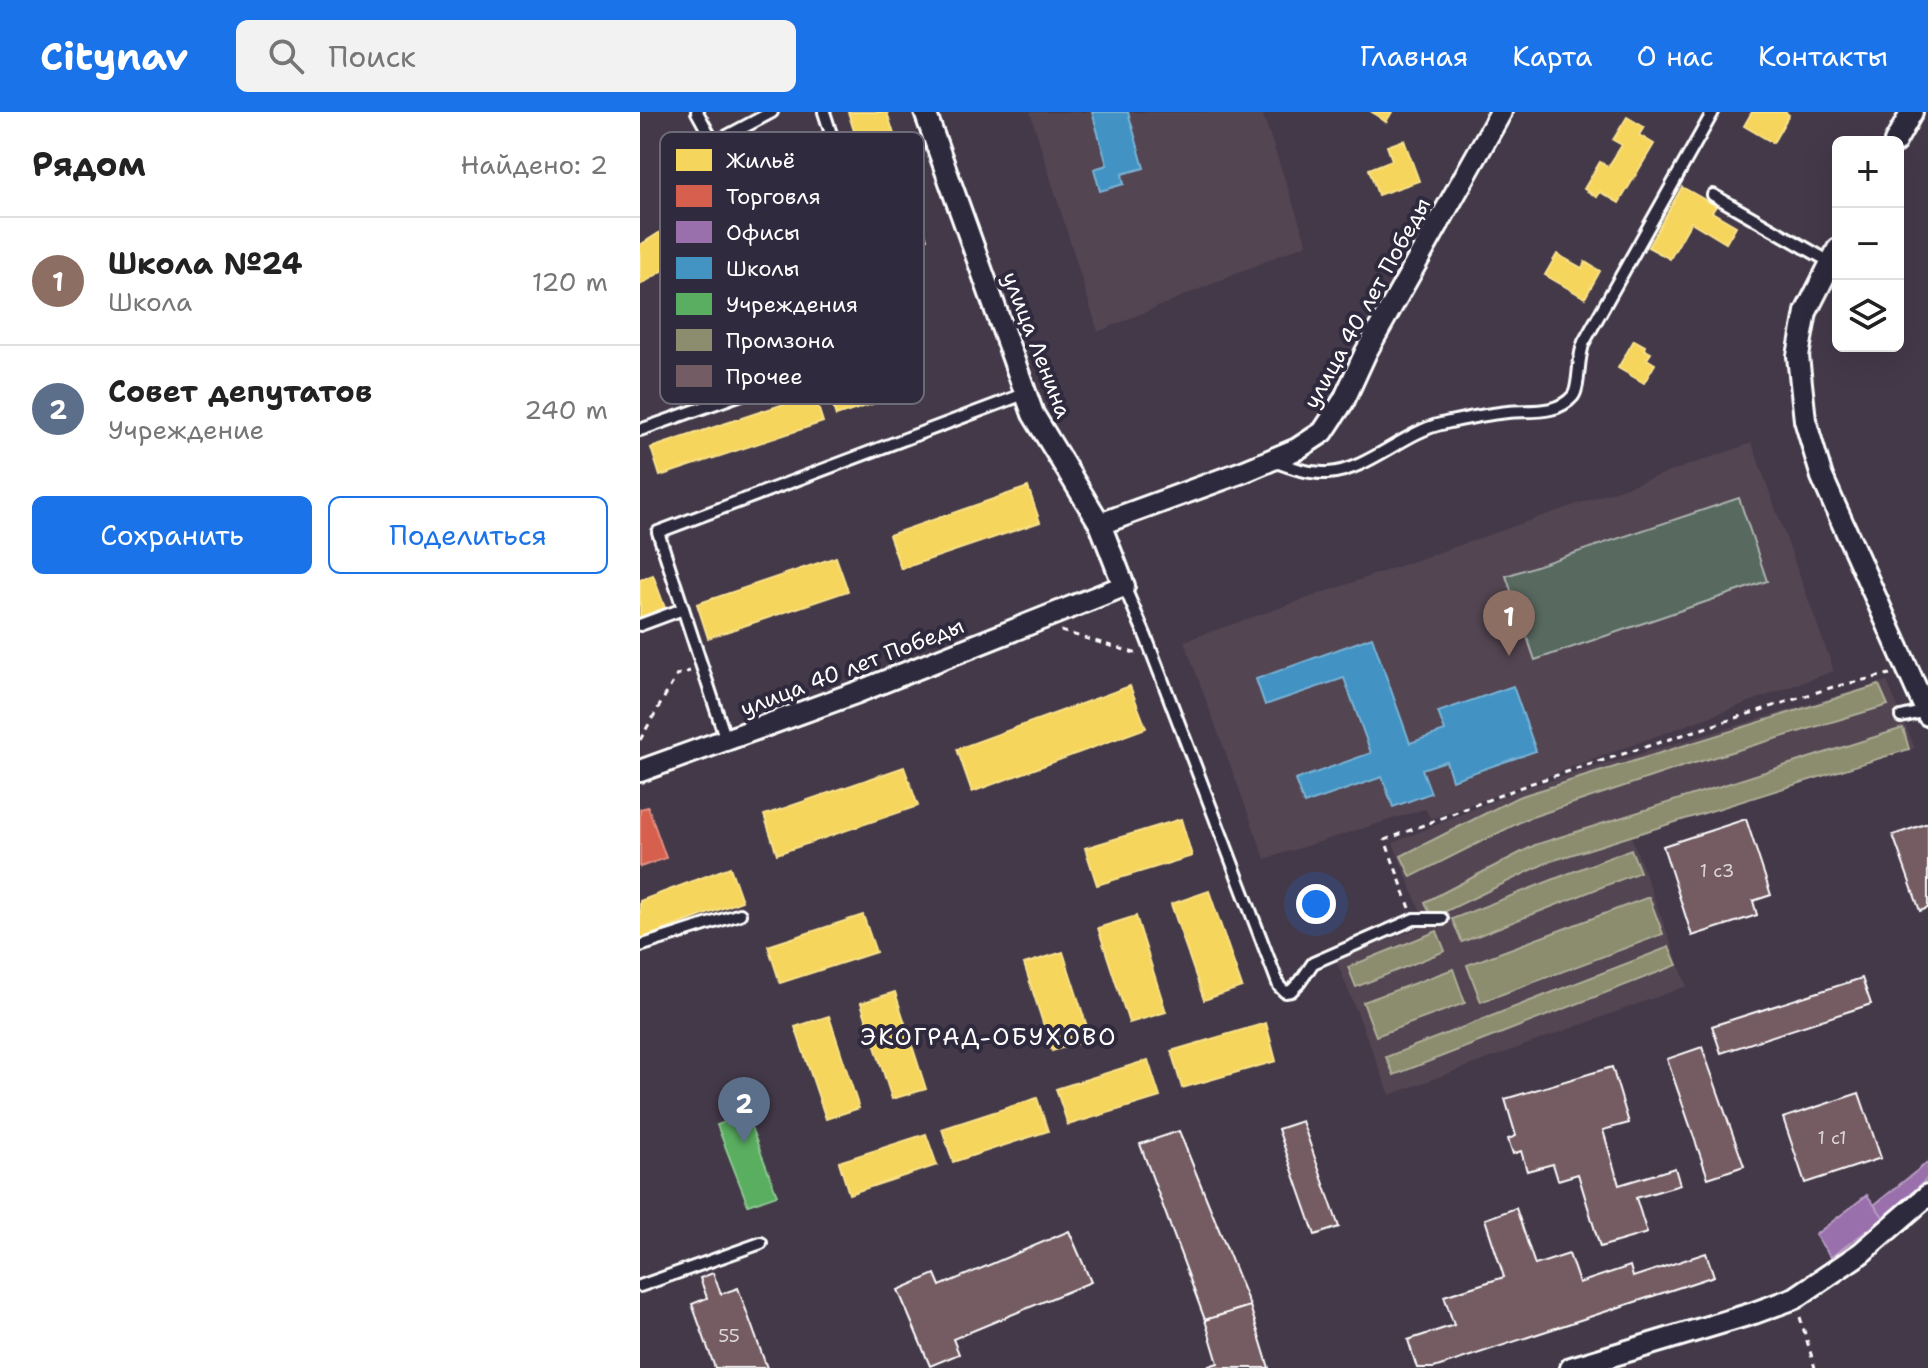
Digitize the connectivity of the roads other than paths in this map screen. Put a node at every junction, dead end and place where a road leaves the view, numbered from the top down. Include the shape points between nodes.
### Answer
1 (697, 112) edge
2 (772, 112) edge
3 (824, 112) edge
4 (925, 112) edge
5 (1501, 112) edge
6 (1713, 112) edge
7 (1912, 112) edge
8 (708, 132) edge
9 (735, 132) edge
10 (830, 132) edge
11 (1898, 136) edge
12 (1713, 195) dead end
13 (1832, 255) edge
14 (1832, 260) edge
15 (1027, 393) junction
16 (714, 404) edge
17 (640, 430) edge
18 (1273, 460) junction
19 (1100, 524) junction
20 (1124, 586) junction
21 (683, 609) junction
22 (640, 625) edge
23 (1927, 713) edge
24 (1901, 717) dead end
25 (726, 740) junction
26 (640, 771) edge
27 (740, 914) dead end
28 (1442, 919) dead end
29 (640, 946) edge
30 (1928, 1195) edge
31 (761, 1243) dead end
32 (640, 1286) edge
33 (1571, 1368) edge

1 - 8 lane
2 - 9 lane
3 - 10 lane
4 - 15 street, улица Ленина
5 - 18 street, улица 40 лет Победы via 1323,432
6 - 18 lane via 1578,354 1573,395 1539,411 1438,425 1330,473 1298,471
7 - 11 street
12 - 13 lane
14 - 23 street via 1806,312 1798,356 1805,420 1822,477
15 - 19 street, улица Ленина via 1033,414
15 - 21 lane via 658,532
16 - 17 lane
18 - 19 street, улица 40 лет Победы
19 - 20 street, улица Ленина
20 - 25 street, улица 40 лет Победы
20 - 28 lane via 1279,986 1291,991 1313,963 1414,919
21 - 22 lane
21 - 25 lane
23 - 24 lane
25 - 26 street, улица 40 лет Победы
27 - 29 lane
30 - 33 street via 1861,1253 1795,1298
31 - 32 lane

